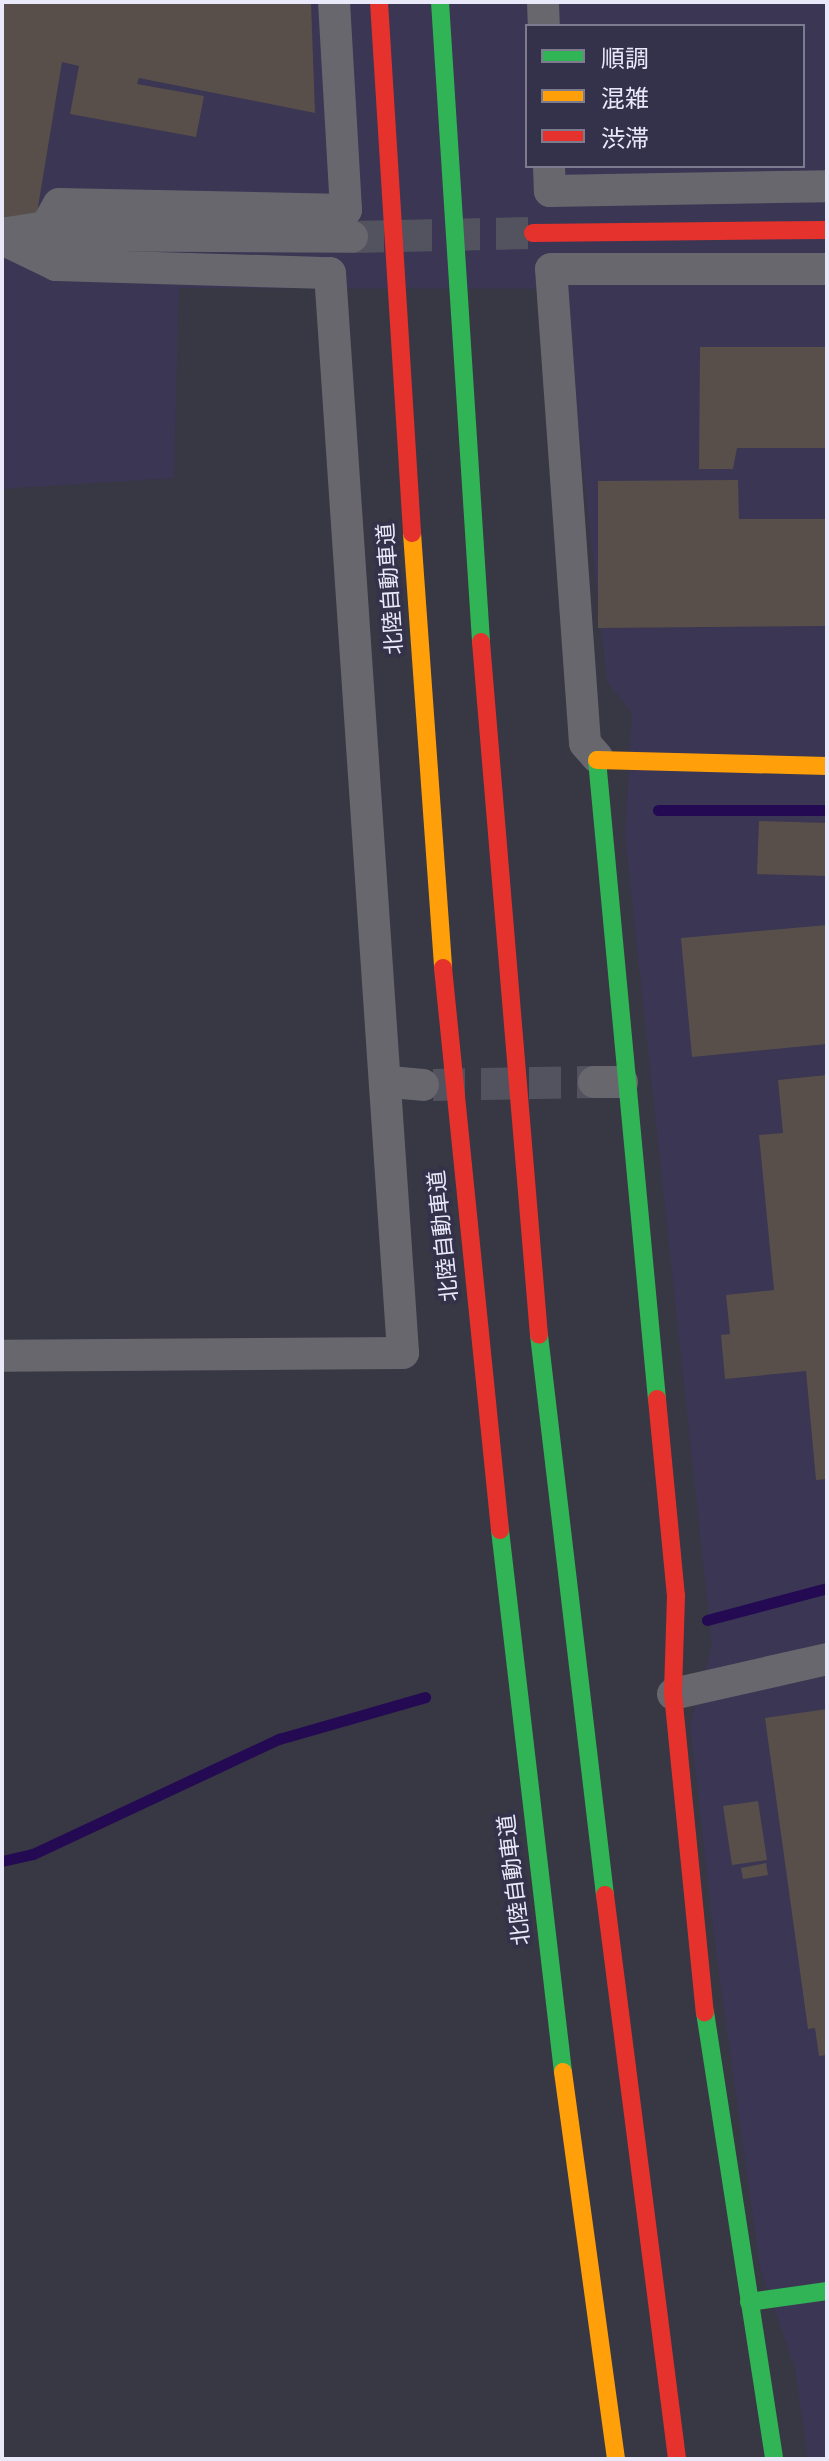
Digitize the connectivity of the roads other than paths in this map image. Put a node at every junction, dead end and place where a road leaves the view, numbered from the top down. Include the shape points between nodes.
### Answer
1 (334, 2) edge
2 (379, 2) edge
3 (440, 2) edge
4 (543, 2) edge
5 (544, 24) edge
6 (549, 168) edge
7 (827, 186) edge
8 (827, 230) edge
9 (533, 233) tunnel mouth
10 (2, 236) edge
11 (352, 237) tunnel mouth
12 (827, 269) edge
13 (597, 757) junction
14 (827, 766) edge
15 (390, 1082) junction
16 (423, 1085) tunnel mouth
17 (2, 1356) edge
18 (827, 1659) edge
19 (673, 1694) junction
20 (827, 2291) edge
21 (749, 2302) junction
22 (616, 2459) edge
23 (677, 2459) edge
24 (774, 2459) edge

1 - 10 street via 346,210 59,204 46,227
2 - 22 main road, 北陸自動車道 via 426,774 461,1180 547,1957
3 - 23 main road via 461,387 523,1175 567,1601
4 - 5 street
6 - 7 street via 550,191
8 - 9 main road
10 - 11 street
10 - 15 street via 56,265 330,273
12 - 13 street via 551,269 585,743
13 - 14 main road
13 - 19 main road via 608,1082 676,1596
15 - 16 street
15 - 17 street via 403,1353
18 - 19 street
19 - 21 main road via 701,1989
20 - 21 main road
21 - 24 main road

